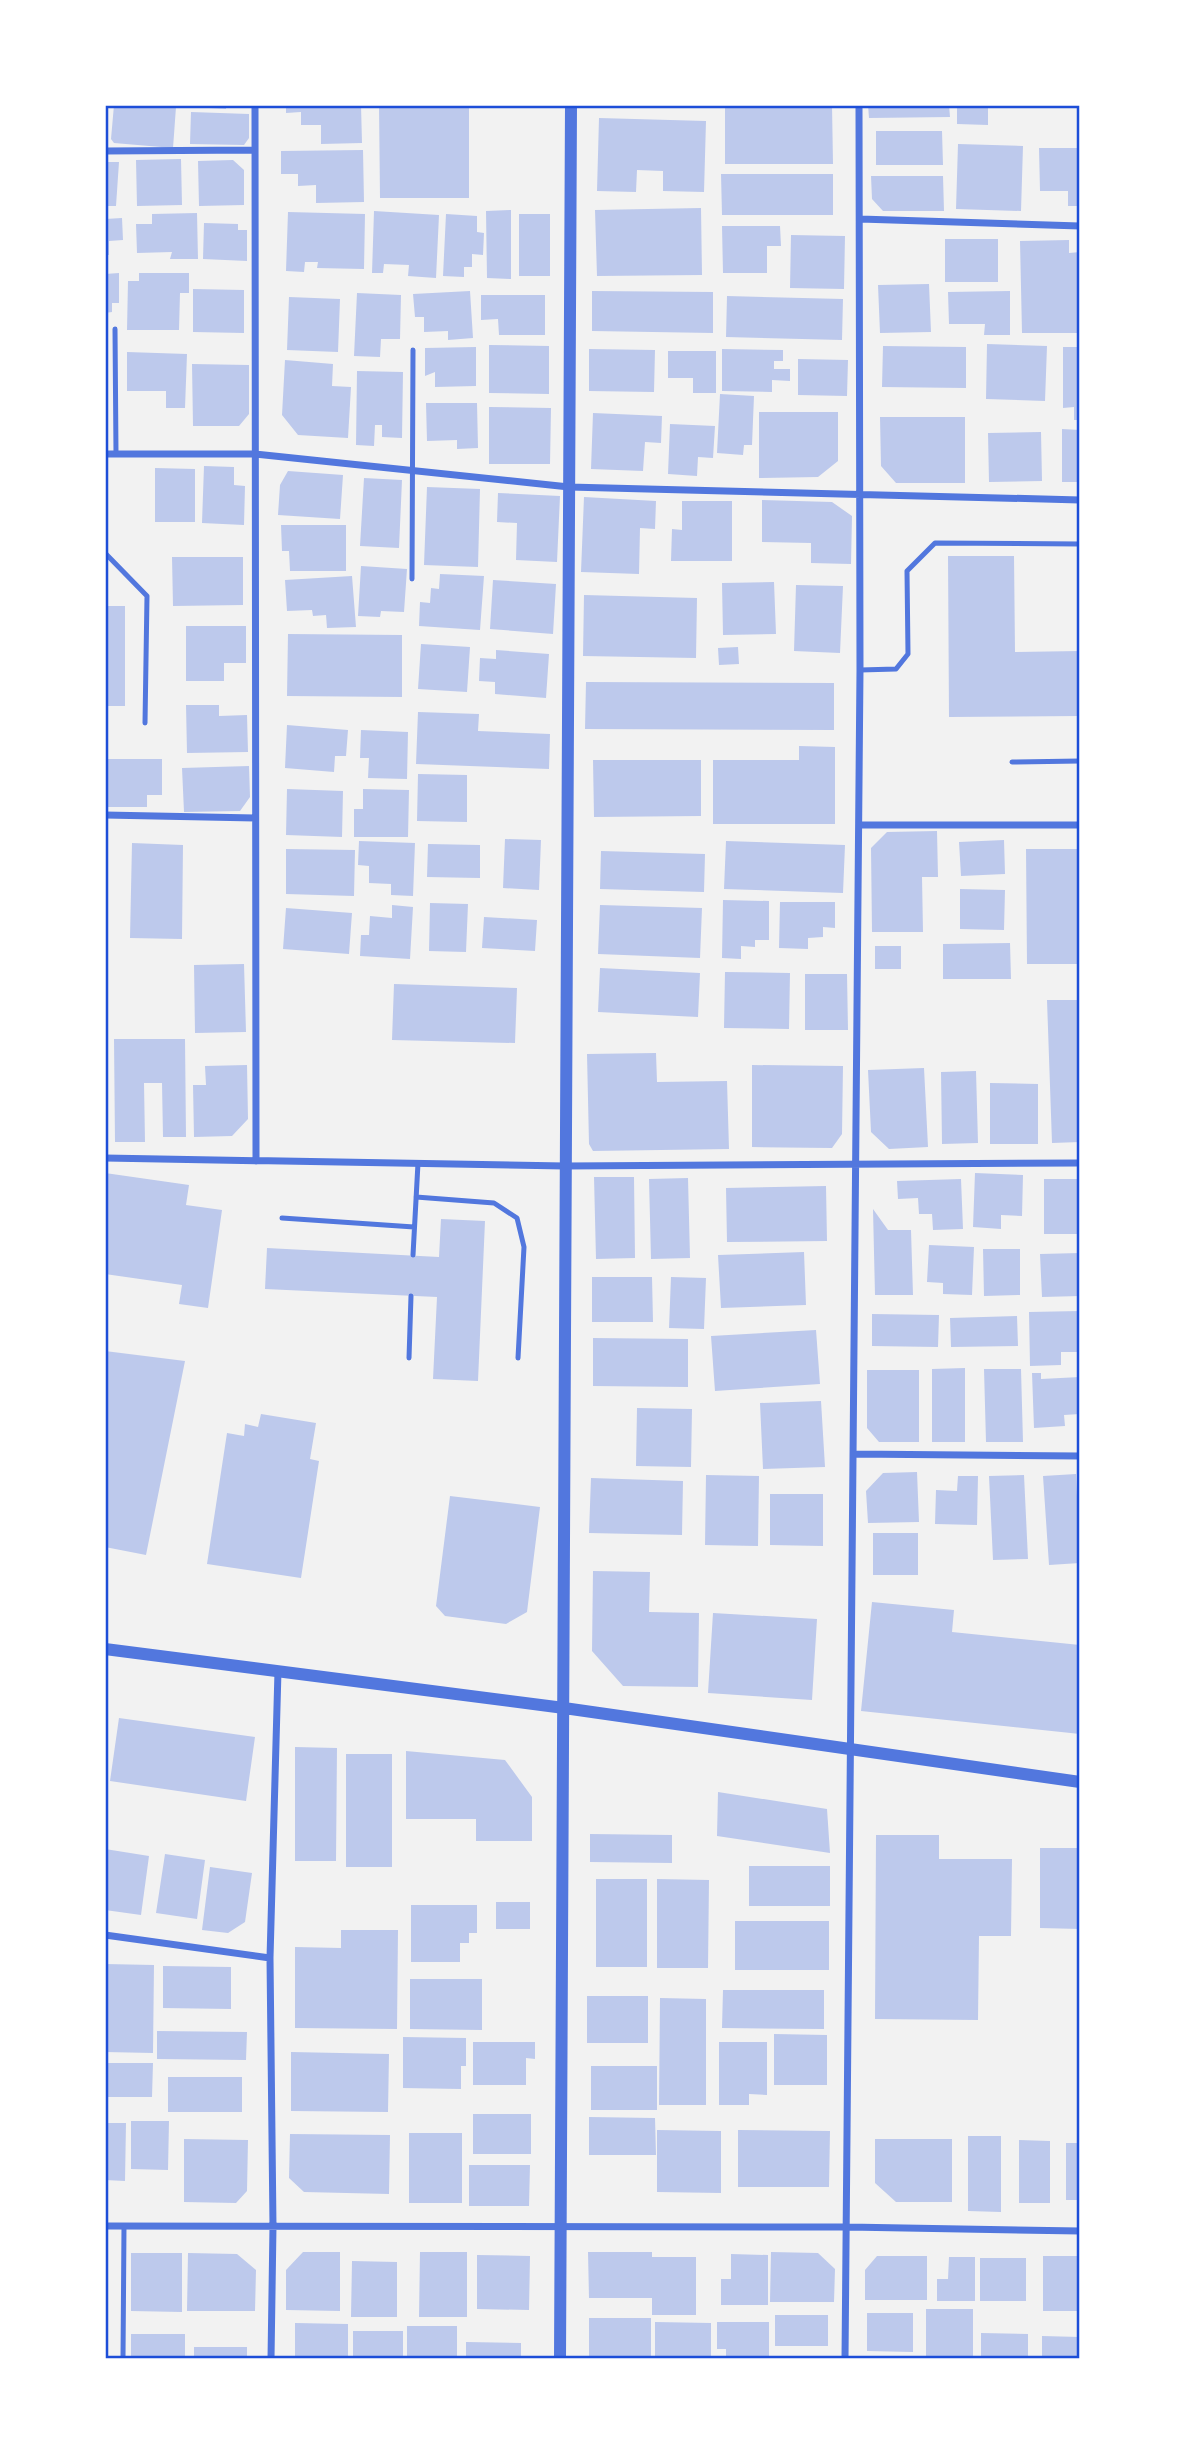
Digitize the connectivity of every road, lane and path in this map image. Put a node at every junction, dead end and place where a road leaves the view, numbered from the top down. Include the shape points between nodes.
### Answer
1 (255, 105) edge
2 (571, 105) edge
3 (859, 105) edge
4 (254, 150) junction
5 (105, 151) edge
6 (859, 219) junction
7 (1080, 226) edge
8 (115, 329) dead end
9 (413, 350) dead end
10 (105, 454) edge
11 (116, 454) junction
12 (255, 454) junction
13 (413, 471) junction
14 (569, 487) junction
15 (861, 494) junction
16 (1080, 500) edge
17 (1080, 544) edge
18 (105, 553) edge
19 (412, 579) dead end
20 (860, 670) junction
21 (145, 723) dead end
22 (1080, 761) edge
23 (1012, 762) dead end
24 (105, 815) edge
25 (256, 818) junction
26 (859, 825) junction
27 (1080, 825) edge
28 (105, 1158) edge
29 (256, 1161) junction
30 (418, 1163) junction
31 (1080, 1163) edge
32 (857, 1164) junction
33 (565, 1166) junction
34 (416, 1196) junction
35 (282, 1218) dead end
36 (414, 1227) junction
37 (413, 1255) dead end
38 (411, 1296) dead end
39 (409, 1358) dead end
40 (518, 1359) dead end
41 (853, 1454) junction
42 (1080, 1456) edge
43 (105, 1649) edge
44 (278, 1670) junction
45 (564, 1708) junction
46 (850, 1750) junction
47 (1080, 1782) edge
48 (105, 1935) edge
49 (270, 1958) junction
50 (105, 2226) edge
51 (124, 2226) junction
52 (273, 2226) junction
53 (561, 2227) junction
54 (848, 2227) junction
55 (1080, 2231) edge
56 (123, 2359) edge
57 (271, 2359) edge
58 (560, 2359) edge
59 (845, 2359) edge

1 - 4 street
2 - 14 street
3 - 6 street
4 - 5 street
4 - 12 street
6 - 7 street
6 - 15 street
8 - 11 lane
9 - 13 lane
10 - 11 street
11 - 12 street
12 - 13 street
12 - 25 street
13 - 14 street
13 - 19 lane
14 - 15 street
14 - 33 street
15 - 16 street
15 - 20 street
17 - 20 lane via 935,543 907,571 908,654 896,669
18 - 21 lane via 147,596
20 - 26 street
22 - 23 lane
24 - 25 street
25 - 29 street
26 - 27 street
26 - 32 street
28 - 29 street
29 - 30 street
30 - 33 street
30 - 34 lane
31 - 32 street
32 - 33 street
32 - 41 street
33 - 45 street
34 - 36 lane
34 - 40 lane via 494,1203 517,1218 524,1247
35 - 36 lane
36 - 37 lane
38 - 39 lane
41 - 42 street
41 - 46 street
43 - 44 street
44 - 45 street
44 - 49 street
45 - 46 street
45 - 53 street
46 - 47 street
46 - 54 street
48 - 49 street
49 - 52 street
50 - 51 street
51 - 52 street
51 - 56 lane
52 - 53 street
52 - 57 street
53 - 54 street
53 - 58 street
54 - 55 street
54 - 59 street

